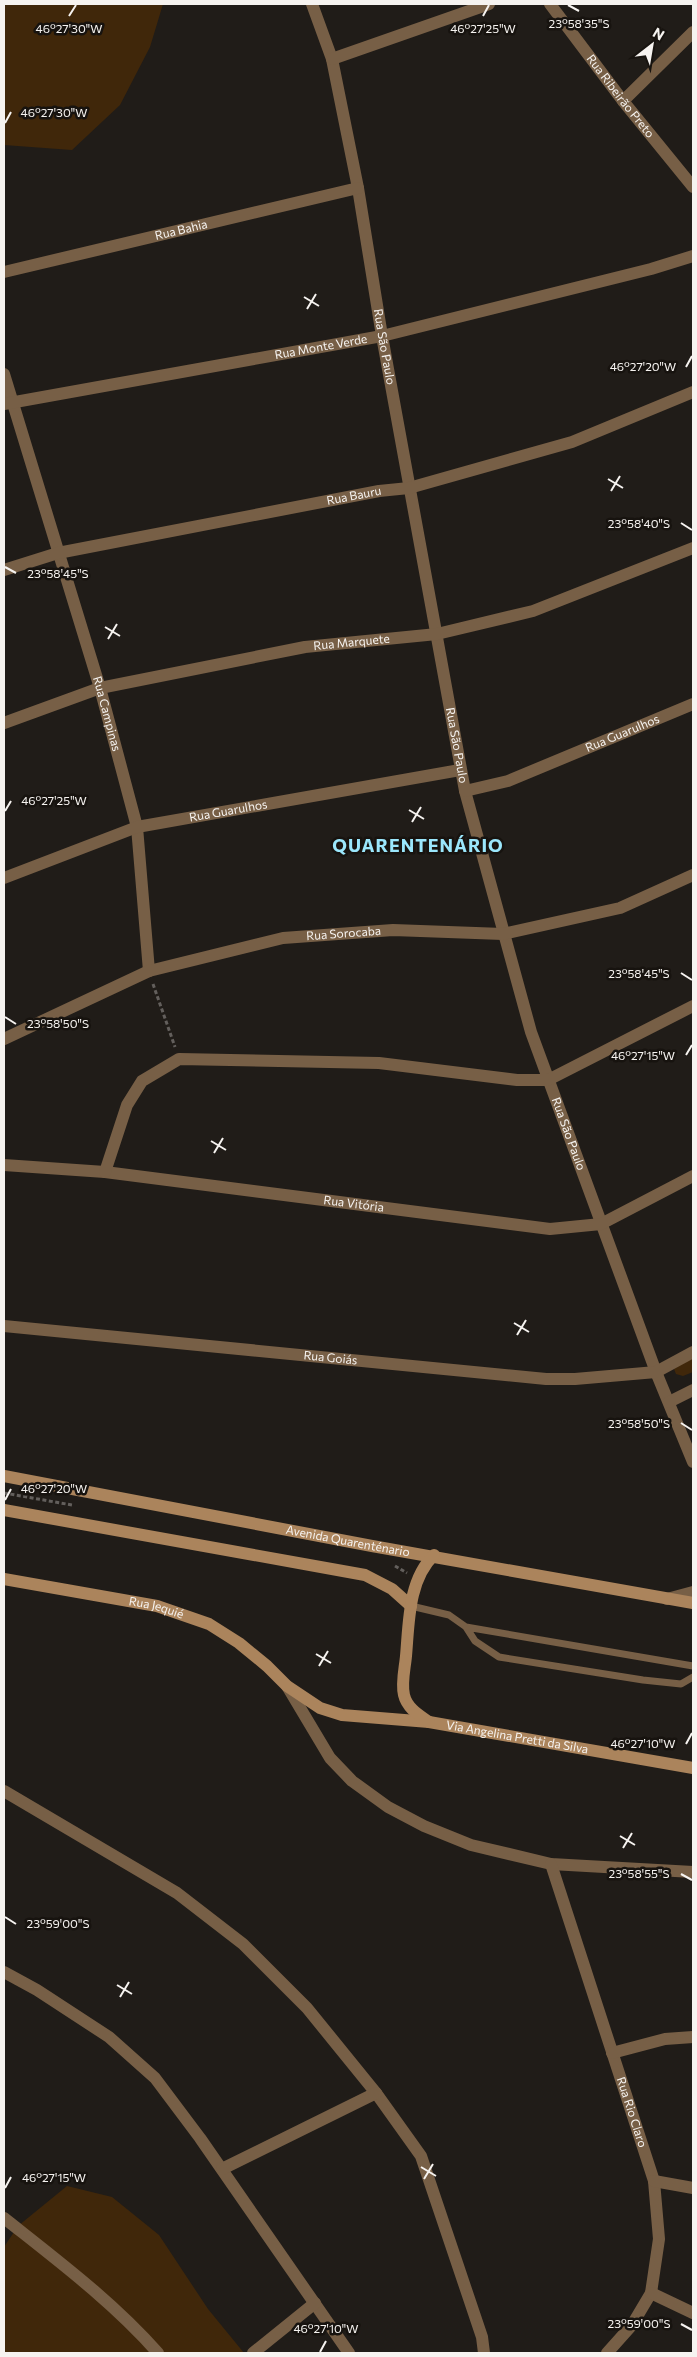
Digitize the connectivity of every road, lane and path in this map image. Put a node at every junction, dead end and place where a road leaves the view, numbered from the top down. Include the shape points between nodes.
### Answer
1 (312, 4) edge
2 (489, 4) edge
3 (550, 4) edge
4 (693, 32) edge
5 (332, 59) junction
6 (623, 101) junction
7 (358, 188) junction
8 (693, 188) edge
9 (693, 256) edge
10 (4, 272) edge
11 (382, 336) junction
12 (4, 374) edge
13 (693, 392) edge
14 (8, 403) edge
15 (410, 488) junction
16 (693, 548) edge
17 (58, 553) junction
18 (4, 570) edge
19 (437, 634) junction
20 (100, 688) junction
21 (693, 704) edge
22 (4, 723) edge
23 (460, 770) junction
24 (465, 791) junction
25 (137, 827) junction
26 (693, 875) edge
27 (4, 878) edge
28 (503, 934) junction
29 (149, 971) junction
30 (693, 1006) edge
31 (4, 1039) edge
32 (179, 1059) junction
33 (548, 1080) junction
34 (4, 1165) edge
35 (105, 1172) junction
36 (693, 1176) edge
37 (601, 1224) junction
38 (4, 1326) edge
39 (693, 1352) edge
40 (656, 1372) junction
41 (693, 1390) edge
42 (669, 1402) junction
43 (693, 1462) edge
44 (4, 1476) edge
45 (4, 1510) edge
46 (434, 1555) junction
47 (4, 1579) edge
48 (693, 1592) edge
49 (666, 1599) junction
50 (693, 1603) edge
51 (411, 1606) junction
52 (466, 1627) junction
53 (693, 1666) edge
54 (693, 1677) edge
55 (287, 1686) junction
56 (429, 1722) junction
57 (693, 1768) edge
58 (4, 1791) edge
59 (551, 1864) junction
60 (693, 1872) edge
61 (4, 1972) edge
62 (693, 2038) edge
63 (612, 2054) junction
64 (376, 2093) junction
65 (222, 2169) junction
66 (654, 2181) junction
67 (693, 2188) edge
68 (4, 2218) edge
69 (651, 2293) junction
70 (315, 2303) junction
71 (693, 2313) edge
72 (158, 2353) edge
73 (253, 2353) edge
74 (349, 2353) edge
75 (484, 2353) edge
76 (607, 2353) edge

1 - 5 street, Rua São Paulo
2 - 5 street
3 - 6 street, Rua Ribeirão Preto
4 - 6 street
5 - 7 street, Rua São Paulo
6 - 8 street, Rua Ribeirão Preto
7 - 10 street, Rua Bahia
7 - 11 street, Rua São Paulo
9 - 11 street, Rua Monte Verde
11 - 14 street, Rua Monte Verde
11 - 15 street, Rua São Paulo
12 - 14 street, Rua Campinas
13 - 15 street, Rua Bauru via 572,442
14 - 17 street, Rua Campinas
15 - 17 street, Rua Bauru
15 - 19 street, Rua São Paulo
16 - 19 street, Rua Marquete via 533,611
17 - 18 street, Rua Bauru
17 - 20 street, Rua Campinas
19 - 20 street, Rua Marquete via 305,647
19 - 23 street, Rua São Paulo
20 - 22 street, Rua Marquete
20 - 25 street, Rua Campinas
21 - 24 street, Rua Guarulhos via 508,781
23 - 24 street, Rua São Paulo
23 - 25 street, Rua Guarulhos
24 - 28 street, Rua São Paulo
25 - 27 street, Rua Guarulhos
25 - 29 street, Rua Campinas
26 - 28 street, Rua Sorocaba via 620,908
28 - 29 street, Rua Sorocaba via 393,930 284,938
28 - 33 street, Rua São Paulo
29 - 31 street, Rua Sorocaba
29 - 32 path
30 - 33 street
32 - 33 street via 380,1063 517,1080
32 - 35 street via 142,1081 127,1105
33 - 37 street, Rua São Paulo
34 - 35 street, Rua Vitória
35 - 37 street, Rua Vitória via 550,1229
36 - 37 street, Rua Vitória
37 - 40 street, Rua São Paulo
38 - 40 street, Rua Goiás via 546,1379
39 - 40 street
40 - 42 street, Rua São Paulo
41 - 42 street
42 - 43 street, Rua São Paulo
44 - 46 main road, Avenida Quarenténario
45 - 51 main road via 365,1575 392,1589
46 - 49 main road, Avenida Quarenténario
46 - 51 main road via 422,1570
47 - 55 main road, Rua Jequié via 182,1613 209,1624 239,1643
48 - 49 street
49 - 50 main road, Avenida Quarenténario
51 - 52 lane via 449,1615
51 - 56 main road via 404,1694 414,1712
52 - 53 lane
52 - 54 lane via 474,1641 499,1657 642,1680 681,1684
55 - 56 main road, Rua Jequié via 320,1708 342,1715
55 - 59 street via 330,1758 352,1781 388,1807 471,1845
56 - 57 main road, Via Angelina Pretti da Silva
58 - 64 street via 177,1893 243,1944 307,2008
59 - 60 street
59 - 63 street, Rua Rio Claro
61 - 65 street via 109,2037 155,2078
62 - 63 street via 665,2039
63 - 66 street, Rua Rio Claro
64 - 65 street
64 - 75 street via 421,2156 482,2338
65 - 70 street
66 - 67 street
66 - 69 street, Rua Rio Claro via 659,2239
68 - 72 street via 64,2265
69 - 71 street
69 - 76 street, Rua Rio Claro via 632,2325
70 - 73 street
70 - 74 street

